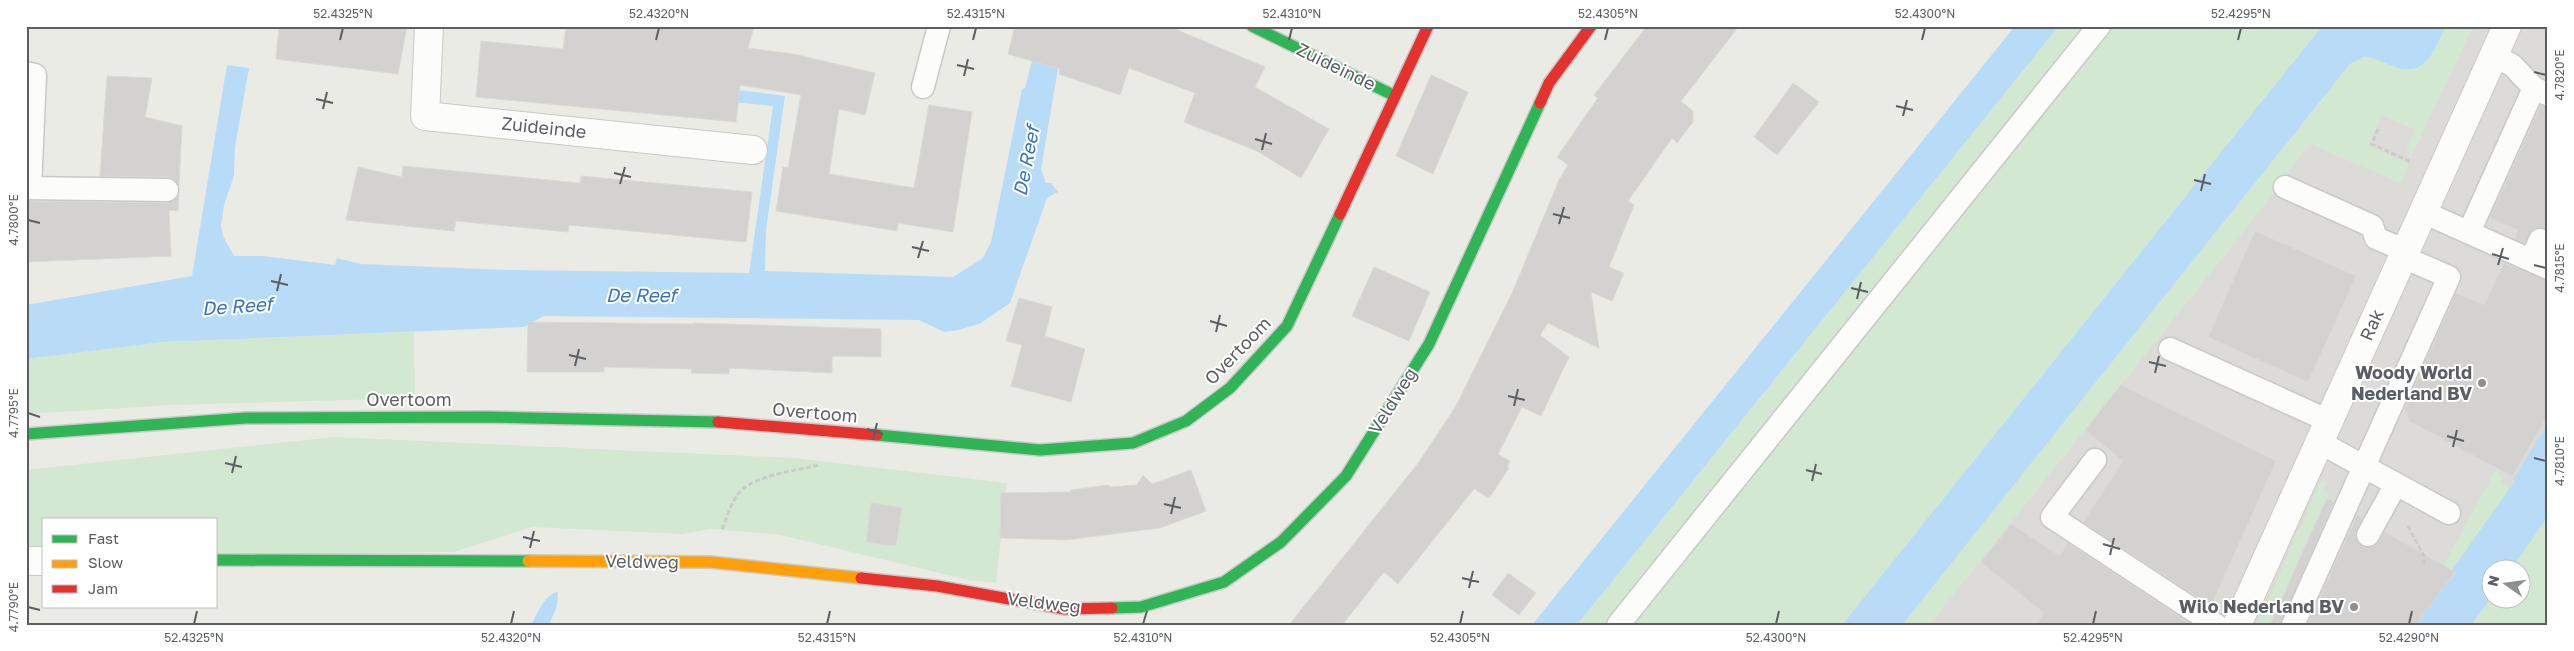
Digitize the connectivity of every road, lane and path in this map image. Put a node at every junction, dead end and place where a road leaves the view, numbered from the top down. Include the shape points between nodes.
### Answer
1 (429, 26) edge
2 (939, 26) edge
3 (1252, 26) edge
4 (1428, 26) edge
5 (1591, 26) edge
6 (2099, 26) edge
7 (2507, 26) edge
8 (2494, 56) junction
9 (26, 73) edge
10 (924, 87) dead end
11 (2541, 91) edge
12 (1394, 95) junction
13 (2378, 129) dead end
14 (753, 150) dead end
15 (2440, 174) junction
16 (2285, 187) dead end
17 (28, 188) edge
18 (167, 190) dead end
19 (2423, 212) junction
20 (2469, 232) junction
21 (2404, 254) junction
22 (2539, 256) edge
23 (2170, 349) dead end
24 (2324, 432) junction
25 (26, 434) edge
26 (2095, 460) dead end
27 (829, 463) dead end
28 (2363, 466) junction
29 (2396, 484) junction
30 (2449, 513) dead end
31 (2412, 534) dead end
32 (2368, 535) dead end
33 (218, 560) edge
34 (26, 561) edge
35 (42, 561) edge
36 (710, 562) junction
37 (2423, 567) dead end
38 (1618, 625) edge
39 (2216, 625) edge
40 (2237, 625) edge
41 (2293, 625) edge

1 - 14 street, Zuideinde via 424,116
2 - 10 lane
3 - 12 street, Zuideinde
4 - 12 street, Overtoom
5 - 36 street, Veldweg via 1549,84 1429,344 1346,476 1282,542 1224,582 1141,607 1065,609 937,586
6 - 38 lane
7 - 8 street, Rak
8 - 11 lane via 2512,64
8 - 15 street, Rak
9 - 17 lane via 35,75
11 - 20 lane
12 - 25 street, Overtoom via 1287,326 1230,388 1186,421 1134,443 1040,450 725,422 487,417 246,418
13 - 15 path via 2372,144
15 - 19 street, Rak
16 - 21 lane via 2372,226 2376,238
17 - 18 lane
19 - 20 lane
19 - 21 street, Rak
20 - 22 lane
21 - 24 street, Rak
21 - 28 lane via 2448,277
23 - 24 lane
24 - 28 lane
24 - 40 street, Rak
26 - 39 lane via 2052,517
27 - 36 path via 754,481 743,489 732,505
28 - 29 lane
28 - 41 lane
29 - 30 lane
29 - 32 lane
31 - 37 path via 2425,558
33 - 36 street, Veldweg
34 - 35 street

